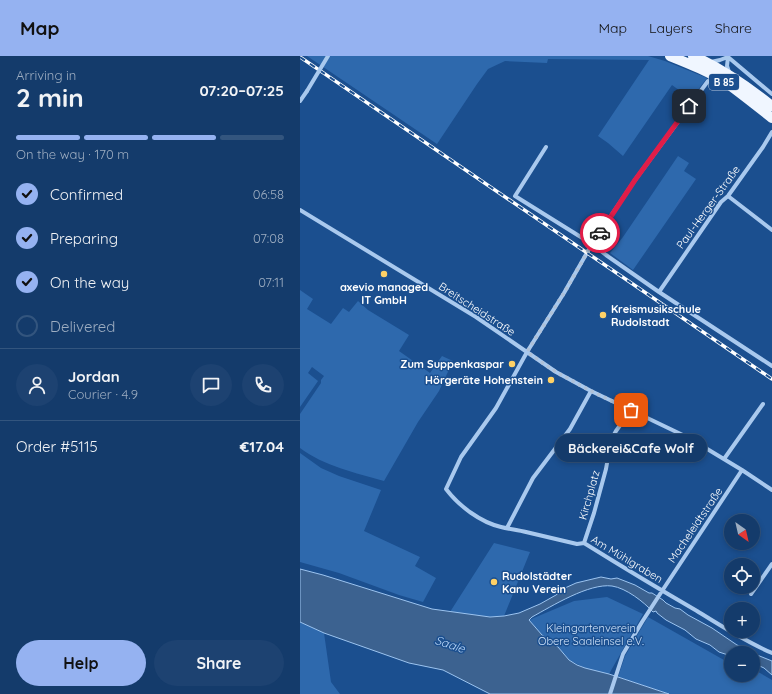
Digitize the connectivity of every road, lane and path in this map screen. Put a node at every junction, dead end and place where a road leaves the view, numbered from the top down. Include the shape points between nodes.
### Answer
1 (328, 56) edge
2 (670, 56) edge
3 (693, 56) edge
4 (728, 56) edge
5 (707, 62) junction
6 (733, 78) junction
7 (708, 81) dead end
8 (772, 94) edge
9 (300, 101) edge
10 (772, 106) edge
11 (772, 118) edge
12 (772, 132) edge
13 (546, 147) dead end
14 (728, 196) junction
15 (300, 210) edge
16 (772, 230) edge
17 (592, 244) junction
18 (659, 292) junction
19 (527, 352) junction
20 (772, 366) edge
21 (591, 391) junction
22 (763, 404) dead end
23 (631, 410) junction
24 (724, 459) junction
25 (742, 470) junction
26 (772, 490) edge
27 (506, 528) junction
28 (584, 543) junction
29 (772, 564) edge
30 (760, 581) edge
31 (662, 590) junction
32 (772, 653) edge
33 (610, 694) edge

1 - 9 street, bridge
2 - 11 main road, B 85 via 728,84
3 - 5 main road, B 85
4 - 5 street
4 - 6 street via 728,66
4 - 8 street
5 - 6 main road, B 85
6 - 10 main road, B 85
7 - 17 street via 635,180
12 - 14 street, Paul-Herger-Straße
13 - 17 street via 515,196
14 - 16 street
14 - 18 street, Paul-Herger-Straße via 721,202
15 - 19 street, Breitscheidstraße via 476,317
17 - 18 street
17 - 19 street
18 - 20 street
19 - 21 street, Breitscheidstraße
19 - 27 street, Am Mühlgraben via 496,408 461,457 446,489 484,521
21 - 23 street, Breitscheidstraße
21 - 27 street via 570,429 533,478
22 - 24 street
23 - 24 street, Breitscheidstraße via 689,438
23 - 28 street, Kirchplatz via 611,440 606,469
24 - 25 street, Breitscheidstraße
25 - 26 street, Breitscheidstraße
25 - 31 street, Macheleidtstraße
27 - 28 street, Am Mühlgraben via 577,544
28 - 31 street, Am Mühlgraben
29 - 30 street
31 - 32 street, Am Mühlgraben
31 - 33 street, Macheleidtstraße via 623,654

